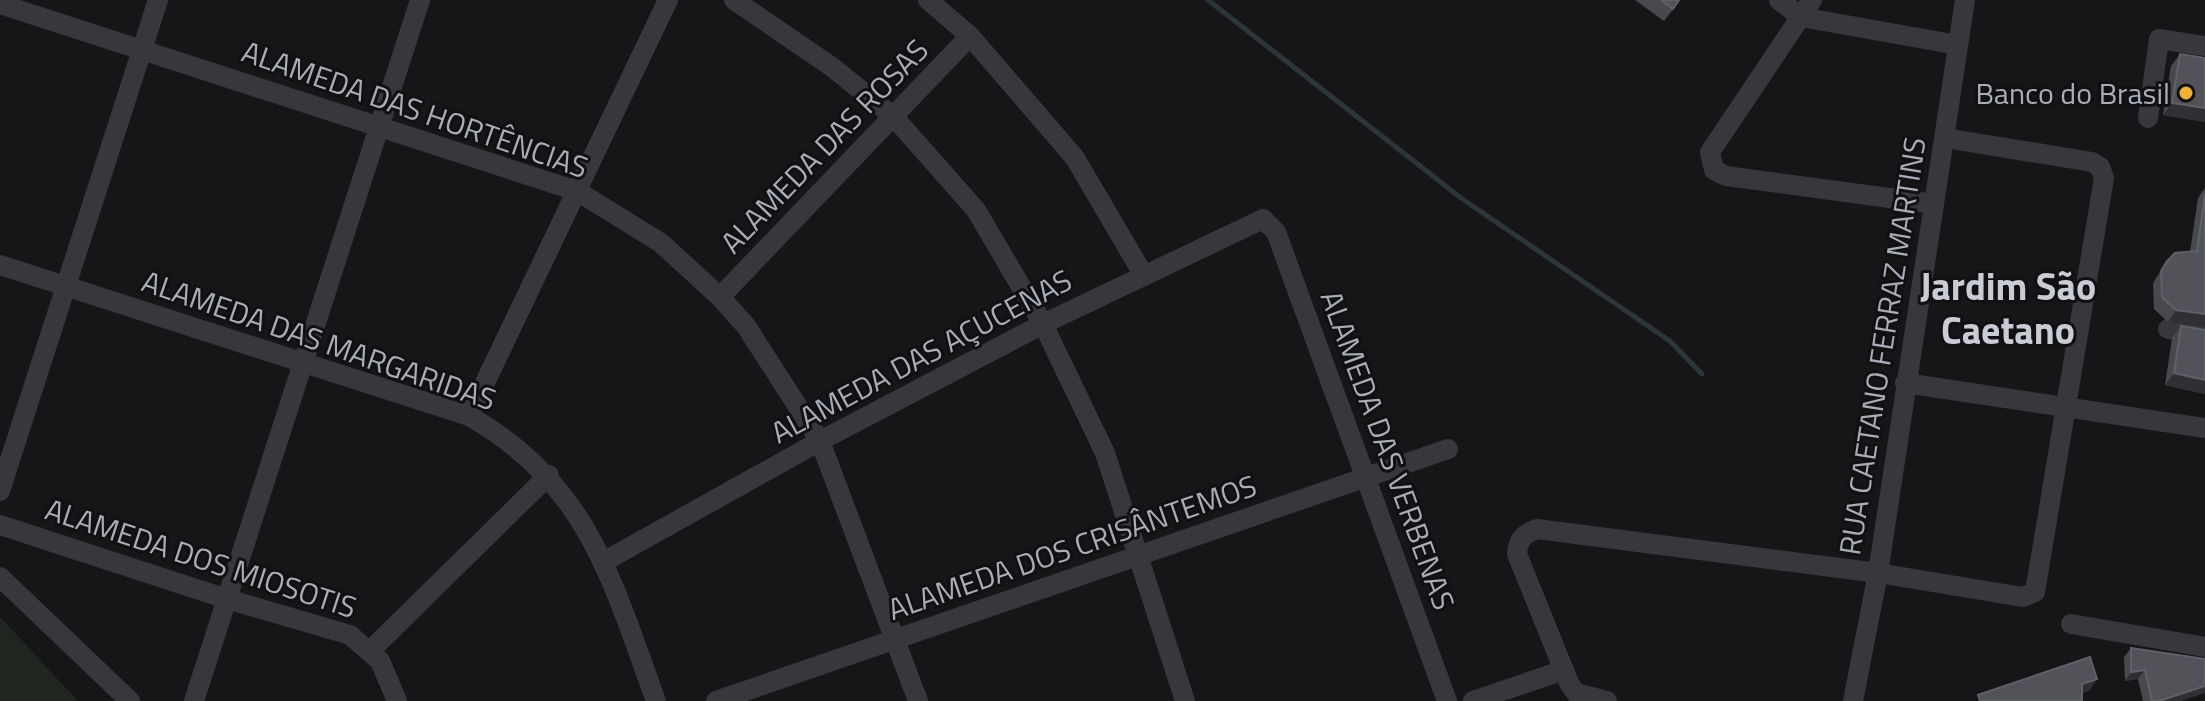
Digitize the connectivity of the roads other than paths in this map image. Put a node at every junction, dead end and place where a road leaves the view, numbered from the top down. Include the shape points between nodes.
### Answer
1 (158, 0) edge
2 (420, 0) edge
3 (668, 0) edge
4 (734, 0) edge
5 (928, 0) edge
6 (1779, 0) edge
7 (1965, 0) edge
8 (0, 4) edge
9 (1807, 8) edge
10 (970, 36) junction
11 (1958, 45) junction
12 (2205, 46) edge
13 (143, 51) junction
14 (893, 116) junction
15 (2148, 118) dead end
16 (380, 124) junction
17 (1945, 138) junction
18 (577, 191) junction
19 (1934, 204) junction
20 (1270, 222) joint
21 (0, 265) edge
22 (1143, 274) junction
23 (68, 287) junction
24 (720, 297) junction
25 (1043, 324) junction
26 (2168, 329) dead end
27 (2205, 335) edge
28 (302, 361) junction
29 (1905, 383) junction
30 (2066, 405) junction
31 (469, 416) junction
32 (2205, 428) edge
33 (820, 441) junction
34 (1448, 449) dead end
35 (549, 475) junction
36 (1366, 477) junction
37 (0, 491) edge
38 (0, 525) edge
39 (1138, 556) junction
40 (605, 561) junction
41 (1878, 573) junction
42 (0, 577) edge
43 (227, 599) junction
44 (2071, 624) dead end
45 (896, 639) junction
46 (2205, 647) edge
47 (371, 650) junction
48 (1564, 670) junction
49 (130, 701) edge
50 (194, 701) edge
51 (397, 701) edge
52 (656, 701) edge
53 (716, 701) edge
54 (918, 701) edge
55 (1185, 701) edge
56 (1447, 701) edge
57 (1473, 701) edge
58 (1607, 701) edge
59 (1853, 701) edge

1 - 13 street
2 - 16 street
3 - 18 street
4 - 14 street
5 - 10 street
6 - 9 street
7 - 11 street, RUA CAETANO FERRAZ MARTINS
8 - 13 street, ALAMEDA DAS HORTÊNCIAS
9 - 11 street
9 - 19 street via 1710,152 1714,170 1726,176
10 - 14 street, ALAMEDA DAS ROSAS
10 - 22 street via 1075,158
11 - 17 street, RUA CAETANO FERRAZ MARTINS
12 - 15 street via 2159,39
13 - 16 street, ALAMEDA DAS HORTÊNCIAS
13 - 23 street
14 - 24 street, ALAMEDA DAS ROSAS
14 - 25 street via 976,210
16 - 18 street, ALAMEDA DAS HORTÊNCIAS
16 - 28 street
17 - 19 street, RUA CAETANO FERRAZ MARTINS
17 - 30 street via 2100,167 2104,178
18 - 24 street, ALAMEDA DAS HORTÊNCIAS via 661,243
18 - 31 street
19 - 29 street, RUA CAETANO FERRAZ MARTINS
20 - 22 street, ALAMEDA DAS AÇUCENAS via 1255,221
20 - 36 street, ALAMEDA DAS VERBENAS
21 - 23 street, ALAMEDA DAS MARGARIDAS
22 - 25 street, ALAMEDA DAS AÇUCENAS
23 - 28 street, ALAMEDA DAS MARGARIDAS
23 - 37 street
24 - 33 street, ALAMEDA DAS HORTÊNCIAS via 746,326
25 - 33 street, ALAMEDA DAS AÇUCENAS
25 - 39 street via 1105,453
26 - 27 street
28 - 31 street, ALAMEDA DAS MARGARIDAS
28 - 43 street
29 - 30 street
29 - 41 street, RUA CAETANO FERRAZ MARTINS
30 - 32 street
30 - 41 street via 2035,592 2023,597
31 - 35 street, ALAMEDA DAS MARGARIDAS via 526,453
33 - 40 street, ALAMEDA DAS AÇUCENAS
33 - 45 street, ALAMEDA DAS HORTÊNCIAS
34 - 36 street, ALAMEDA DOS CRISÂNTEMOS
35 - 40 street, ALAMEDA DAS MARGARIDAS
35 - 47 street
36 - 39 street, ALAMEDA DOS CRISÂNTEMOS
36 - 56 street, ALAMEDA DAS VERBENAS
38 - 43 street, ALAMEDA DOS MIOSOTIS
39 - 45 street, ALAMEDA DOS CRISÂNTEMOS
39 - 55 street
40 - 52 street, ALAMEDA DAS MARGARIDAS
41 - 48 street via 1537,529 1521,537 1517,554
41 - 59 street, RUA CAETANO FERRAZ MARTINS
42 - 49 street
43 - 47 street, ALAMEDA DOS MIOSOTIS via 350,635
43 - 50 street
44 - 46 street
45 - 53 street, ALAMEDA DOS CRISÂNTEMOS
45 - 54 street, ALAMEDA DAS HORTÊNCIAS
47 - 51 street, ALAMEDA DOS MIOSOTIS
48 - 57 street
48 - 58 street via 1576,693

